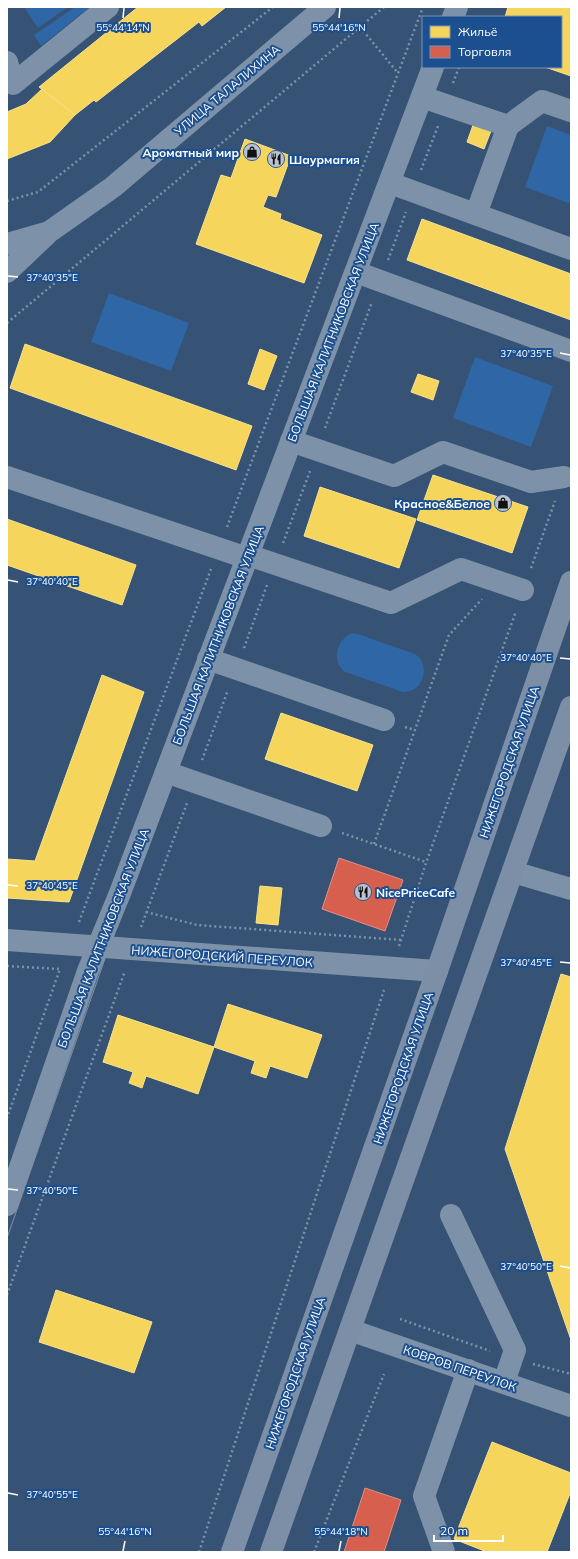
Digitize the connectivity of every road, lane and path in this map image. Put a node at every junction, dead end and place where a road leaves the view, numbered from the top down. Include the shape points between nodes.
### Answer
1 (108, 7) edge
2 (273, 7) edge
3 (325, 7) edge
4 (384, 7) edge
5 (423, 7) edge
6 (360, 27) junction
7 (7, 62) edge
8 (434, 68) edge
9 (398, 73) junction
10 (422, 97) junction
11 (571, 111) edge
12 (508, 126) junction
13 (390, 183) junction
14 (7, 201) edge
15 (476, 214) junction
16 (48, 232) junction
17 (7, 244) edge
18 (571, 249) edge
19 (7, 272) edge
20 (356, 272) junction
21 (7, 323) edge
22 (571, 351) edge
23 (291, 441) junction
24 (7, 477) edge
25 (564, 477) joint
26 (219, 548) junction
27 (248, 556) junction
28 (498, 581) junction
29 (571, 582) edge
30 (523, 590) junction
31 (208, 659) junction
32 (571, 707) edge
33 (384, 720) dead end
34 (166, 772) junction
35 (321, 826) joint
36 (374, 844) junction
37 (426, 862) junction
38 (513, 872) junction
39 (571, 889) edge
40 (146, 912) dead end
41 (79, 922) dead end
42 (7, 940) edge
43 (401, 940) junction
44 (97, 947) junction
45 (7, 966) edge
46 (392, 968) junction
47 (437, 971) junction
48 (7, 1118) edge
49 (7, 1205) edge
50 (451, 1216) dead end
51 (400, 1319) dead end
52 (350, 1330) junction
53 (513, 1359) junction
54 (468, 1370) junction
55 (384, 1374) dead end
56 (571, 1374) edge
57 (504, 1382) junction
58 (571, 1406) edge
59 (199, 1552) edge
60 (232, 1552) edge
61 (271, 1552) edge
62 (314, 1552) edge
63 (444, 1552) edge

1 - 7 street via 13,84
2 - 14 path via 38,192
3 - 16 street, УЛИЦА ТАЛАЛИХИНА via 113,187
4 - 6 path
5 - 9 path
6 - 9 path
6 - 21 path
8 - 10 street, БОЛЬШАЯ КАЛИТНИКОВСКАЯ УЛИЦА
9 - 26 path
10 - 12 street
10 - 13 street, БОЛЬШАЯ КАЛИТНИКОВСКАЯ УЛИЦА
11 - 12 street via 542,101
12 - 15 street
13 - 15 street
13 - 20 street, БОЛЬШАЯ КАЛИТНИКОВСКАЯ УЛИЦА
15 - 18 street
16 - 17 street, УЛИЦА ТАЛАЛИХИНА
16 - 19 street
20 - 22 street
20 - 23 street, БОЛЬШАЯ КАЛИТНИКОВСКАЯ УЛИЦА
23 - 25 street via 394,476 443,452 531,482
23 - 27 street, БОЛЬШАЯ КАЛИТНИКОВСКАЯ УЛИЦА
24 - 26 street
25 - 30 path
26 - 27 street
26 - 41 path
27 - 28 street via 391,603 461,569
27 - 31 street, БОЛЬШАЯ КАЛИТНИКОВСКАЯ УЛИЦА
28 - 30 street
28 - 36 path via 449,635
29 - 47 main road, НИЖЕГОРОДСКАЯ УЛИЦА
30 - 37 path
31 - 33 street
31 - 34 street, БОЛЬШАЯ КАЛИТНИКОВСКАЯ УЛИЦА
32 - 38 main road
34 - 35 street
34 - 44 street, БОЛЬШАЯ КАЛИТНИКОВСКАЯ УЛИЦА
35 - 36 path
36 - 37 path
37 - 43 path
38 - 39 street
38 - 52 main road
40 - 43 path via 197,925
42 - 44 street, НИЖЕГОРОДСКИЙ ПЕРЕУЛОК
43 - 46 path
44 - 46 street, НИЖЕГОРОДСКИЙ ПЕРЕУЛОК
44 - 49 street, БОЛЬШАЯ КАЛИТНИКОВСКАЯ УЛИЦА
45 - 48 path via 60,969
46 - 47 street, НИЖЕГОРОДСКИЙ ПЕРЕУЛОК
46 - 59 path
47 - 60 main road, НИЖЕГОРОДСКАЯ УЛИЦА
50 - 53 street via 515,1350
51 - 53 path
52 - 54 street, КОВРОВ ПЕРЕУЛОК
52 - 61 main road
53 - 56 path
53 - 57 street
54 - 57 street, КОВРОВ ПЕРЕУЛОК
54 - 63 street via 424,1496
55 - 62 path
57 - 58 street, КОВРОВ ПЕРЕУЛОК

